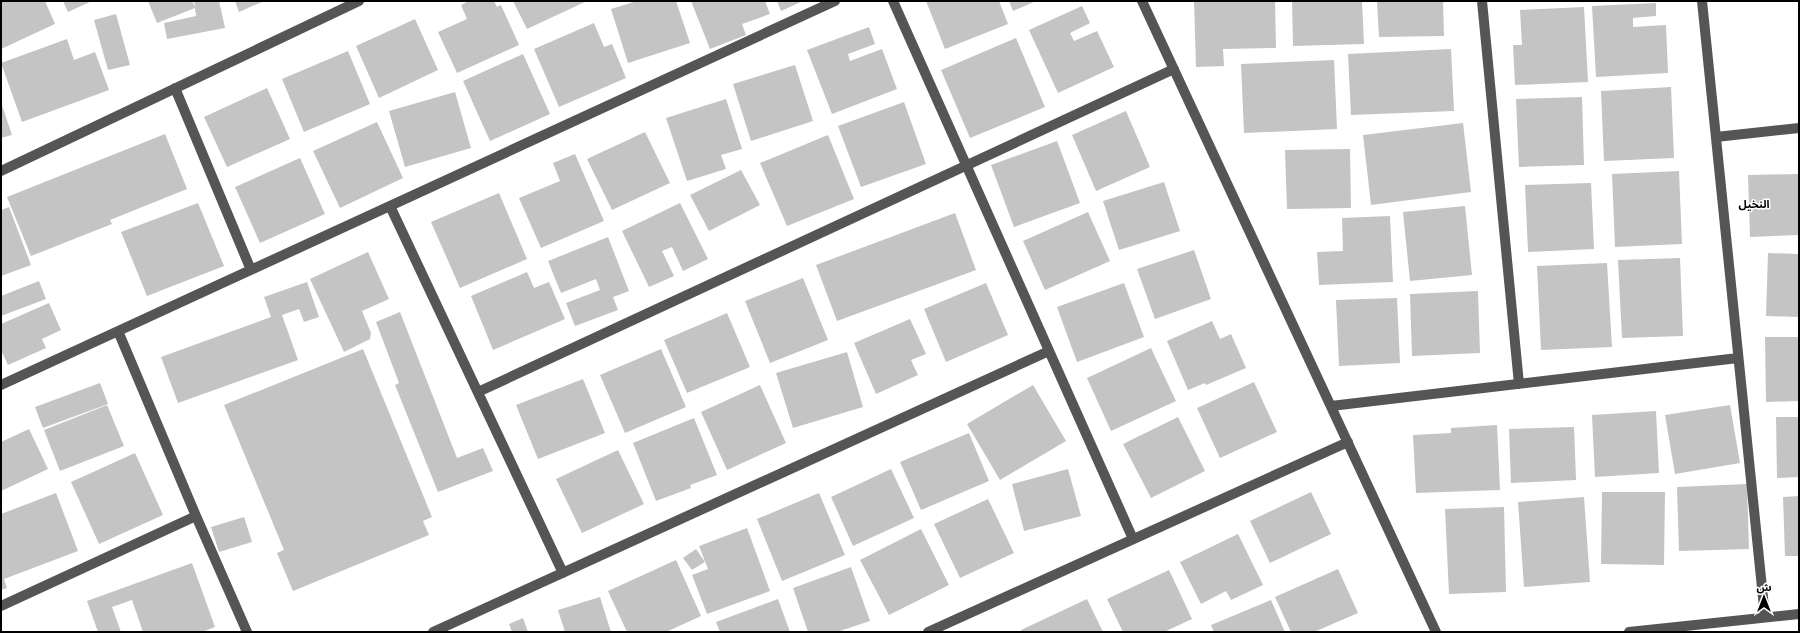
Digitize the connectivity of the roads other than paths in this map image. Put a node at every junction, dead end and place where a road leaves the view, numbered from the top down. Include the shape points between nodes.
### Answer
1 (359, 1) edge
2 (835, 1) edge
3 (893, 1) edge
4 (1142, 1) edge
5 (1482, 1) edge
6 (1702, 1) edge
7 (1174, 69) junction
8 (175, 88) junction
9 (1799, 128) edge
10 (1716, 137) junction
11 (967, 166) junction
12 (1, 171) edge
13 (390, 206) junction
14 (251, 270) junction
15 (118, 331) junction
16 (1049, 351) junction
17 (1738, 358) junction
18 (1519, 384) junction
19 (1, 385) edge
20 (478, 392) junction
21 (1331, 406) junction
22 (1348, 442) junction
23 (196, 516) junction
24 (1133, 539) junction
25 (563, 573) junction
26 (1, 606) edge
27 (1799, 614) edge
28 (1765, 617) junction
29 (1688, 629) edge
30 (247, 632) edge
31 (433, 632) edge
32 (928, 632) edge
33 (1436, 632) edge
34 (1629, 632) edge

1 - 8 street
2 - 13 street
3 - 11 street
4 - 7 street
5 - 18 street
6 - 10 street
7 - 11 street
7 - 21 street
8 - 12 street
8 - 14 street
9 - 10 street
10 - 17 street
11 - 16 street
11 - 20 street
13 - 14 street
13 - 20 street
14 - 15 street
15 - 19 street
15 - 23 street
16 - 24 street
16 - 25 street
17 - 18 street
17 - 28 street
18 - 21 street
20 - 25 street
21 - 22 street
22 - 24 street
22 - 33 street
23 - 26 street
23 - 30 street
24 - 32 street
25 - 31 street
27 - 28 street
28 - 29 street
29 - 34 street

